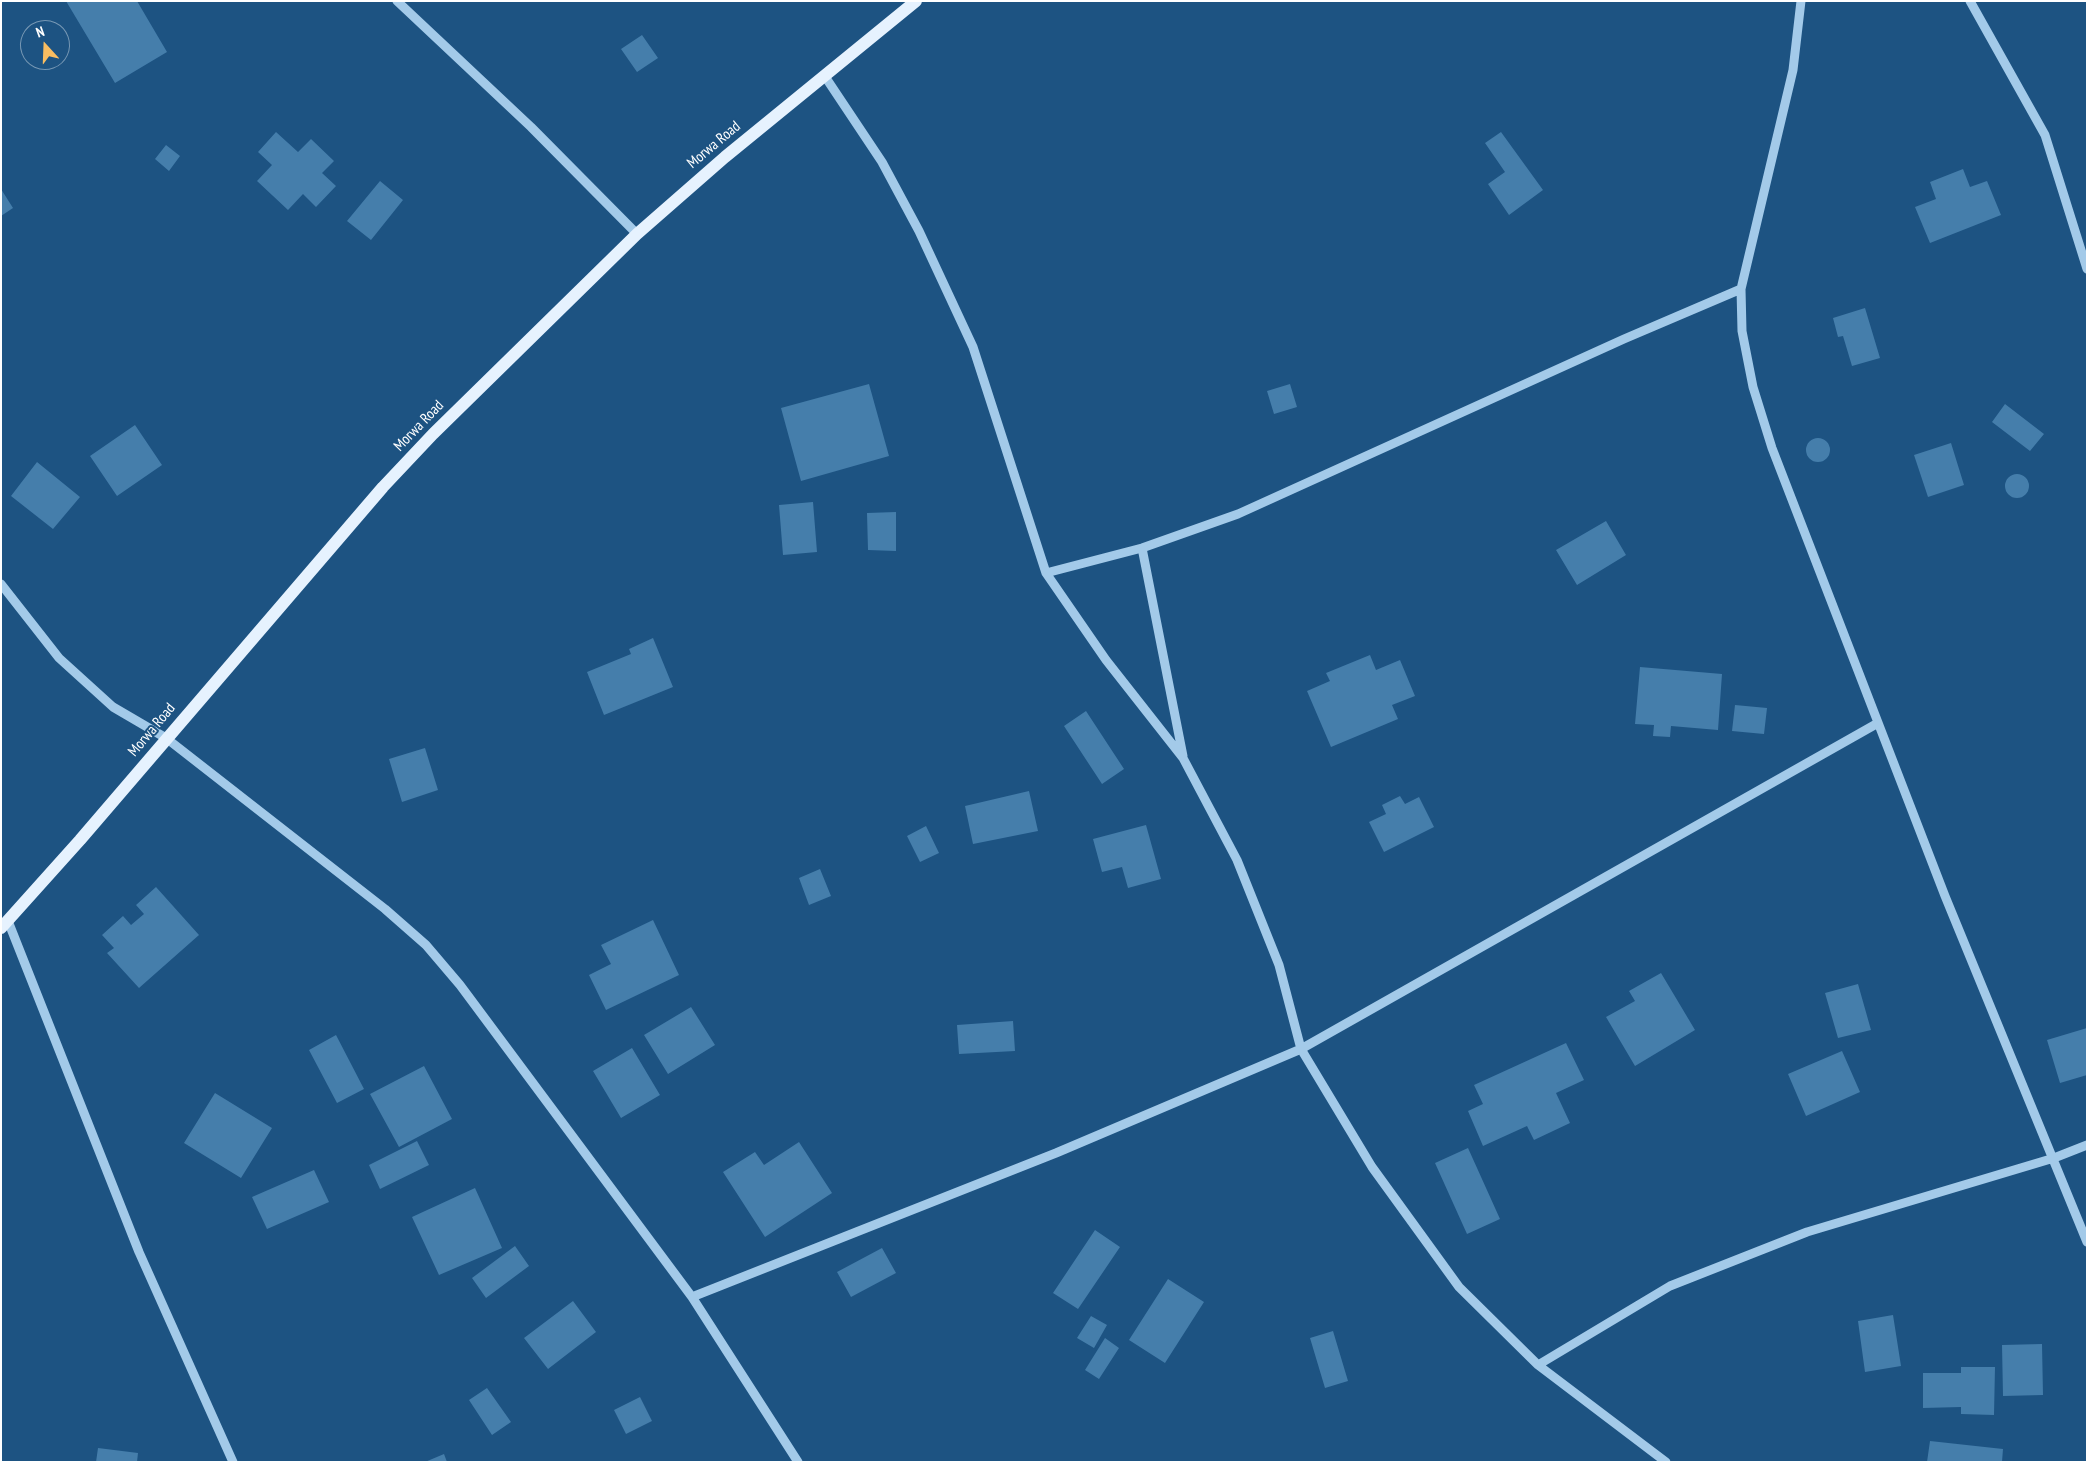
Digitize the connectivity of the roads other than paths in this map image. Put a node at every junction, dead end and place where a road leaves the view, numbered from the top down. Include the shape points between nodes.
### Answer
1 (397, 1) edge
2 (916, 1) edge
3 (1801, 1) edge
4 (1970, 1) edge
5 (824, 75) junction
6 (637, 234) junction
7 (2087, 269) edge
8 (1741, 290) junction
9 (1142, 548) junction
10 (1046, 573) junction
11 (1, 584) edge
12 (1878, 723) junction
13 (166, 738) junction
14 (1183, 758) junction
15 (5, 925) edge
16 (1301, 1049) junction
17 (2087, 1145) edge
18 (2054, 1158) junction
19 (2087, 1242) edge
20 (692, 1297) junction
21 (1538, 1365) junction
22 (233, 1462) edge
23 (798, 1462) edge
24 (1666, 1462) edge

1 - 6 street via 531,127
2 - 5 main road, Morwa Road
3 - 8 street via 1792,70
4 - 7 street via 2044,135
5 - 6 main road, Morwa Road
5 - 10 street via 882,162 919,231 973,347
6 - 13 main road, Morwa Road via 432,434
8 - 9 street via 1624,339 1238,514
8 - 12 street via 1742,331 1753,387 1772,448
9 - 10 street
9 - 14 street
10 - 14 street via 1106,660
11 - 13 street via 59,658 114,707
12 - 16 street
12 - 18 street via 1945,896
13 - 15 main road, Morwa Road
13 - 20 street via 385,909 426,945 460,985
14 - 16 street via 1237,860 1279,965
15 - 22 street via 139,1252
16 - 20 street via 1056,1153
16 - 21 street via 1372,1167 1459,1287
17 - 18 street
18 - 19 street
18 - 21 street via 1807,1232 1670,1286
20 - 23 street
21 - 24 street

